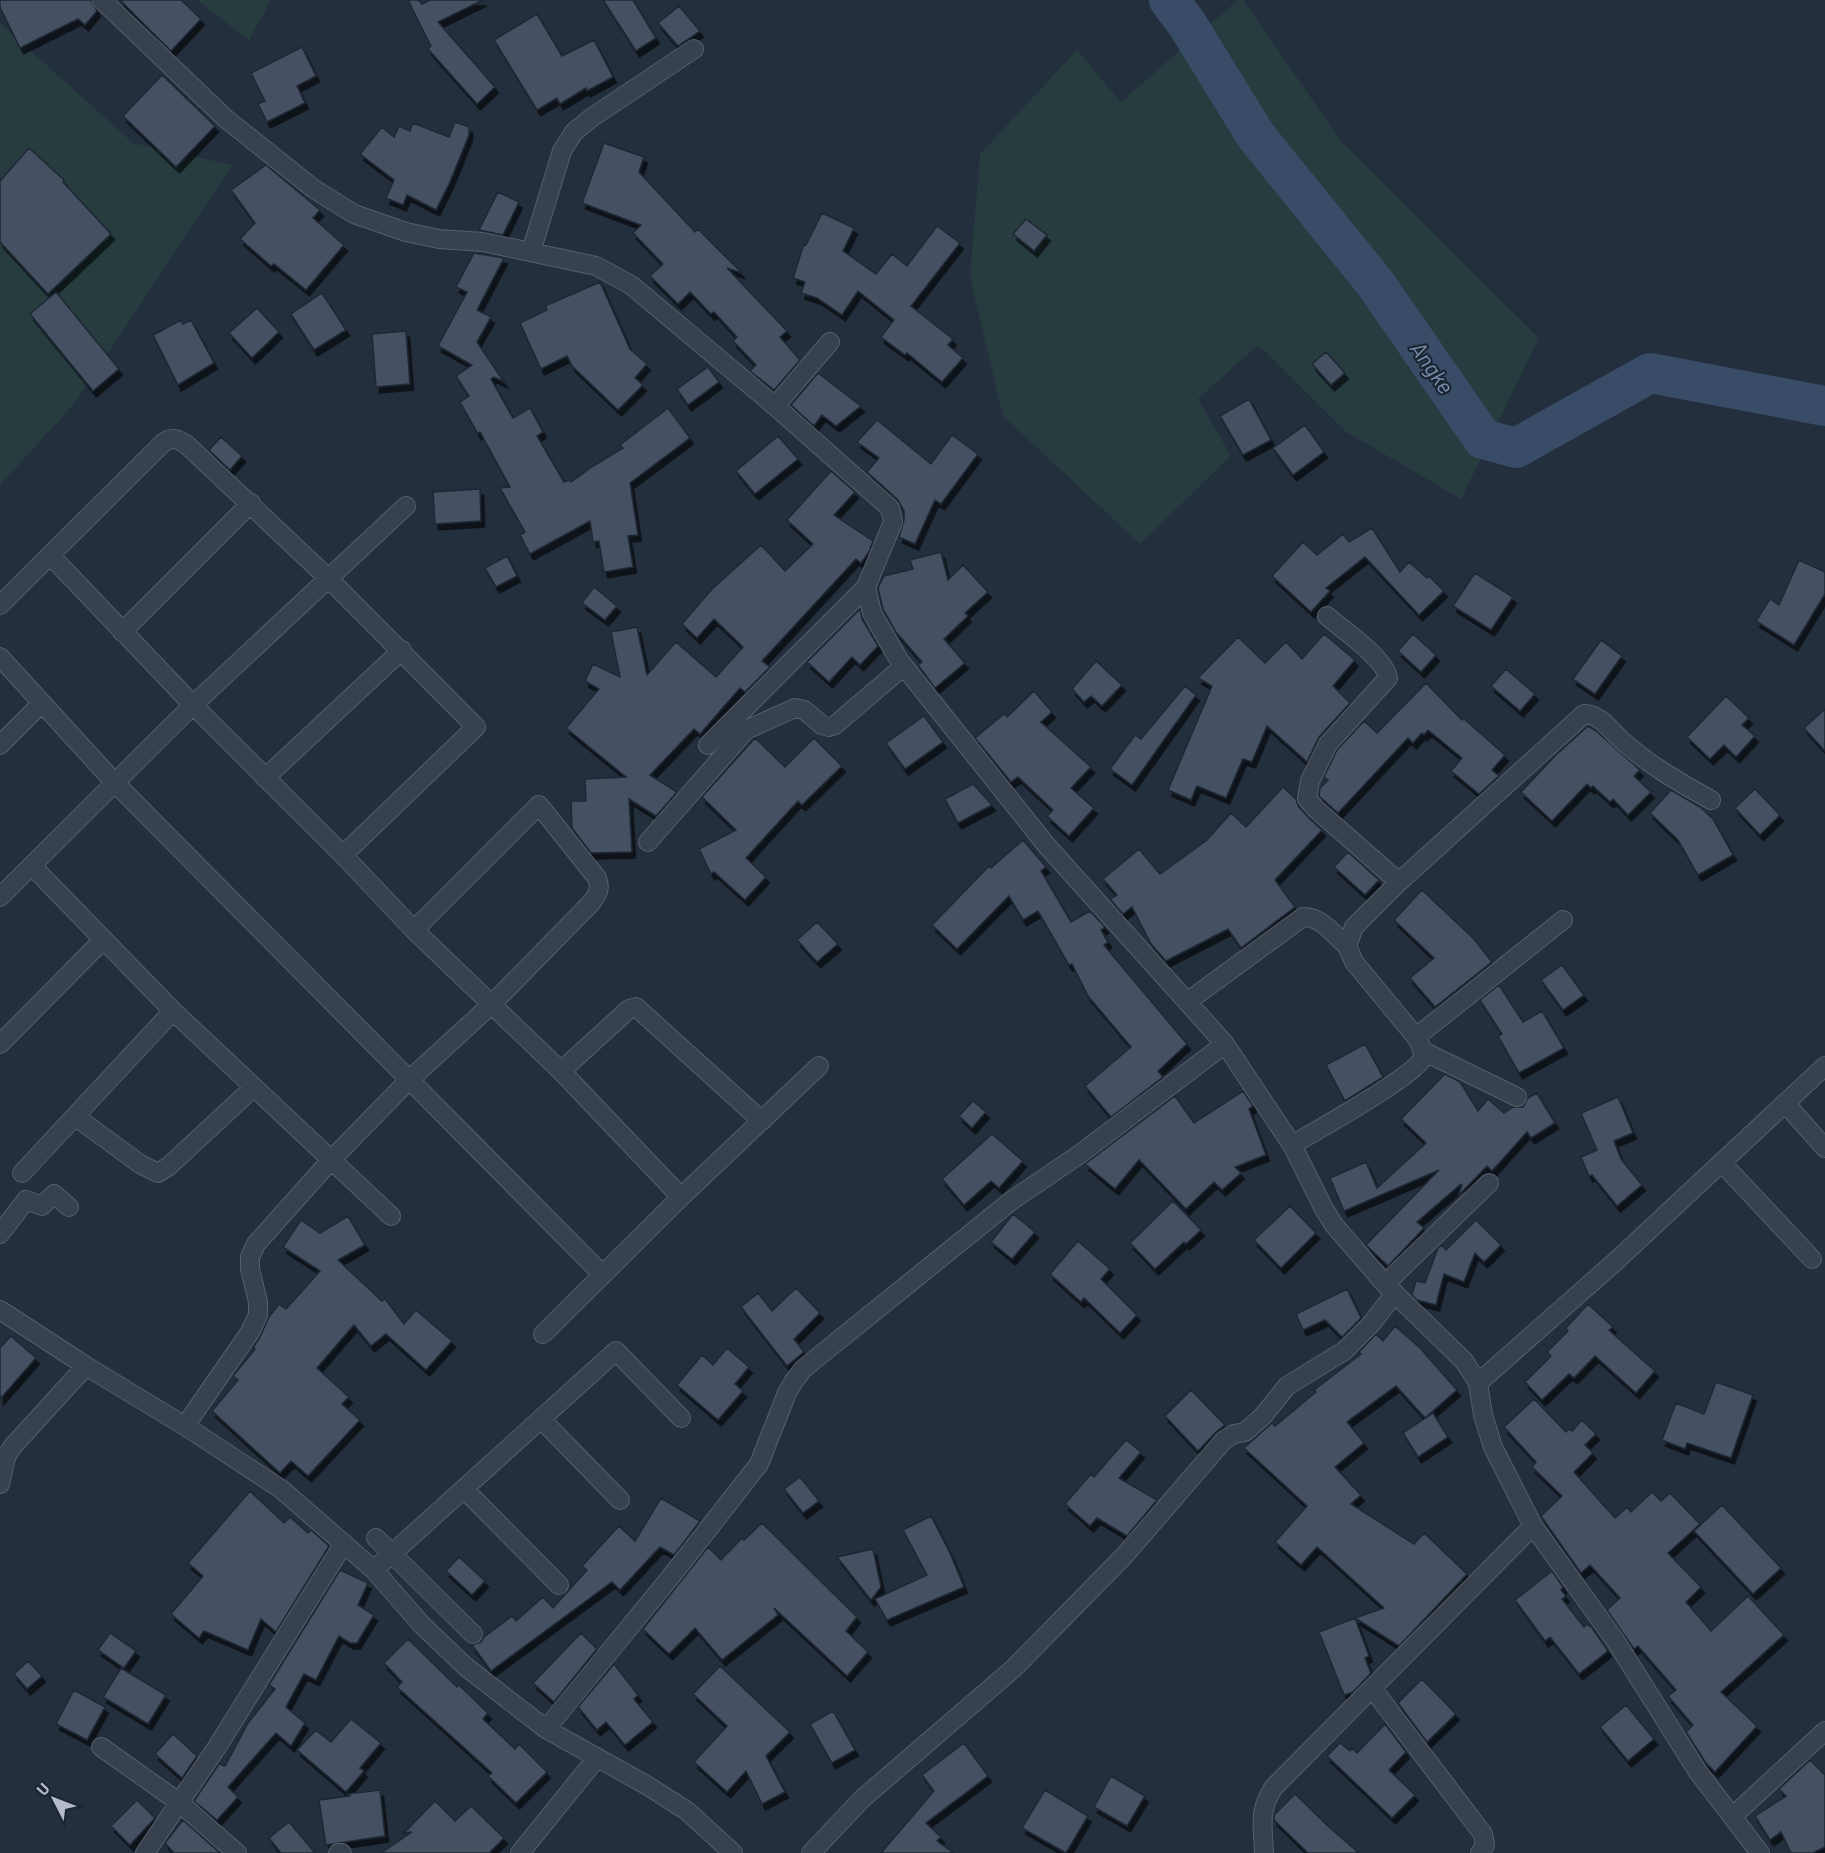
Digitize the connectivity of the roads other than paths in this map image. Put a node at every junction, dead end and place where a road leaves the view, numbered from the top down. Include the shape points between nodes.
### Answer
1 (102, 0) edge
2 (694, 49) dead end
3 (531, 252) junction
4 (830, 342) dead end
5 (775, 406) junction
6 (251, 502) junction
7 (406, 506) dead end
8 (50, 555) junction
9 (328, 578) junction
10 (866, 587) junction
11 (0, 605) edge
12 (1327, 616) dead end
13 (122, 632) junction
14 (402, 650) junction
15 (0, 657) edge
16 (904, 666) junction
17 (42, 704) junction
18 (193, 705) junction
19 (0, 745) edge
20 (708, 745) dead end
21 (264, 778) junction
22 (116, 783) junction
23 (1711, 800) dead end
24 (648, 842) dead end
25 (344, 855) junction
26 (32, 866) junction
27 (1399, 882) junction
28 (0, 897) edge
29 (1563, 920) dead end
30 (414, 930) junction
31 (103, 940) junction
32 (1347, 946) junction
33 (1187, 1002) junction
34 (491, 1005) junction
35 (173, 1011) junction
36 (0, 1044) edge
37 (1225, 1044) junction
38 (1420, 1044) junction
39 (819, 1066) dead end
40 (1825, 1066) edge
41 (561, 1071) junction
42 (409, 1080) junction
43 (254, 1087) junction
44 (1517, 1097) dead end
45 (1785, 1103) junction
46 (76, 1117) junction
47 (762, 1121) junction
48 (1292, 1145) junction
49 (1825, 1148) edge
50 (331, 1160) junction
51 (1722, 1163) junction
52 (22, 1173) dead end
53 (1489, 1183) dead end
54 (681, 1197) junction
55 (69, 1207) dead end
56 (391, 1216) dead end
57 (0, 1234) edge
58 (1812, 1259) dead end
59 (602, 1274) junction
60 (1390, 1289) junction
61 (0, 1310) edge
62 (543, 1334) dead end
63 (86, 1366) junction
64 (1478, 1383) junction
65 (541, 1419) junction
66 (681, 1419) dead end
67 (185, 1426) junction
68 (0, 1484) edge
69 (464, 1489) junction
70 (620, 1500) dead end
71 (1533, 1526) junction
72 (376, 1538) dead end
73 (344, 1543) junction
74 (392, 1553) junction
75 (374, 1570) junction
76 (559, 1585) dead end
77 (472, 1634) dead end
78 (1372, 1688) junction
79 (546, 1729) junction
80 (1825, 1731) edge
81 (101, 1747) dead end
82 (596, 1759) junction
83 (180, 1803) junction
84 (1733, 1816) junction
85 (145, 1853) edge
86 (237, 1853) edge
87 (520, 1853) edge
88 (733, 1853) edge
89 (811, 1853) edge
90 (1264, 1853) edge
91 (1480, 1853) edge
92 (1760, 1853) edge

1 - 3 street via 225,118 314,189 354,214 406,232
2 - 3 street via 574,132 562,151
3 - 5 street via 596,266 631,285
4 - 5 street
5 - 10 street via 890,508 893,522
6 - 8 street via 187,445 169,438
6 - 9 street
6 - 13 street
7 - 9 street
8 - 11 street
8 - 13 street
9 - 14 street
9 - 18 street
10 - 16 street via 872,613
10 - 20 street
12 - 27 street via 1379,661 1388,678 1328,744 1310,781 1307,799
13 - 18 street
14 - 21 street
14 - 25 street via 476,727
15 - 17 street
16 - 24 street via 834,725 822,725 804,710 795,708 746,730
16 - 33 street via 1047,846
17 - 19 street
17 - 22 street
18 - 21 street
18 - 22 street
21 - 25 street
22 - 26 street
22 - 42 street
23 - 27 street via 1665,775 1598,718 1584,714
25 - 30 street
26 - 28 street
26 - 31 street
27 - 32 street via 1354,927
29 - 38 street
30 - 34 street
30 - 34 street via 539,805 600,885 598,893
31 - 35 street
31 - 36 street
32 - 33 street via 1317,920 1303,917
32 - 38 street via 1354,962
33 - 37 street
34 - 41 street
34 - 42 street
35 - 43 street
35 - 46 street
37 - 48 street
37 - 79 street via 1011,1201 803,1369 787,1393 762,1459 739,1492
38 - 44 street
38 - 48 street via 1422,1059 1400,1079
39 - 47 street
40 - 45 street
41 - 47 street via 629,1009 636,1007
41 - 54 street
42 - 50 street
42 - 59 street
43 - 46 street via 158,1173
43 - 50 street
45 - 49 street
45 - 51 street
46 - 52 street
47 - 54 street
48 - 60 street via 1334,1225
50 - 56 street
50 - 67 street via 256,1244 250,1269 258,1315
51 - 58 street
51 - 64 street
53 - 60 street
54 - 59 street
55 - 57 street via 54,1194 42,1206 26,1200
59 - 62 street
60 - 64 street via 1464,1361
60 - 89 street via 1372,1323 1344,1350 1287,1386 1245,1432 1224,1440 1124,1556 1014,1668 862,1799
61 - 63 street
63 - 67 street
63 - 68 street via 13,1446 6,1457
64 - 71 street via 1493,1447
65 - 66 street via 616,1351
65 - 69 street
65 - 70 street
67 - 73 street via 281,1489
69 - 74 street
69 - 76 street
71 - 78 street
71 - 84 street via 1615,1640 1698,1772
72 - 74 street
73 - 75 street
73 - 83 street
74 - 75 street
74 - 77 street
75 - 79 street via 466,1667
78 - 90 street via 1265,1801
78 - 91 street via 1483,1834 1485,1845
79 - 82 street
80 - 84 street
81 - 83 street
82 - 87 street
82 - 88 street via 687,1812
83 - 85 street
83 - 86 street
84 - 92 street

